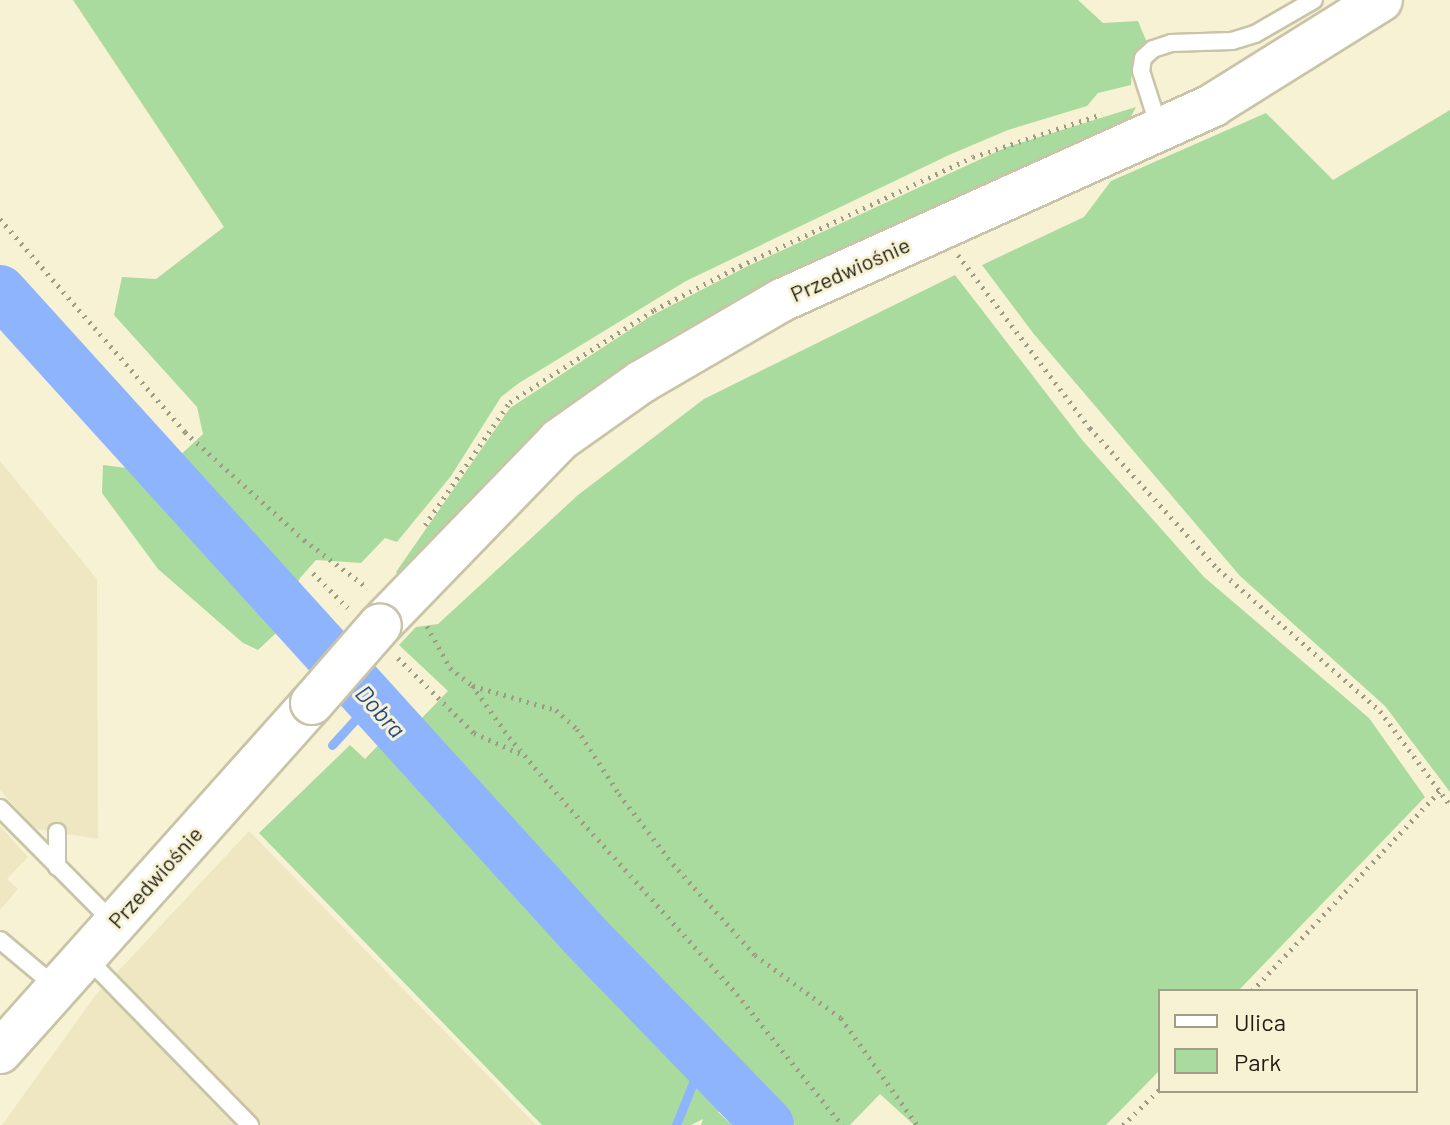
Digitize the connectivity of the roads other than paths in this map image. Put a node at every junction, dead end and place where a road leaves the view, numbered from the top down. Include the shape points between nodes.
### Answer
1 (1314, 0) edge
2 (1381, 0) edge
3 (1160, 129) junction
4 (0, 808) edge
5 (57, 832) dead end
6 (57, 867) junction
7 (114, 923) junction
8 (0, 940) edge
9 (85, 956) junction
10 (57, 988) junction
11 (0, 1052) edge
12 (250, 1125) edge

1 - 3 lane via 1244,38 1153,49 1143,58 1141,71
2 - 3 street, Przedwiośnie via 1245,88
3 - 7 street, Przedwiośnie, bridge via 782,300 641,382 559,440
4 - 6 lane
5 - 6 lane
6 - 7 lane
7 - 9 street, Przedwiośnie
8 - 10 lane
9 - 10 street, Przedwiośnie
9 - 12 lane
10 - 11 street, Przedwiośnie

